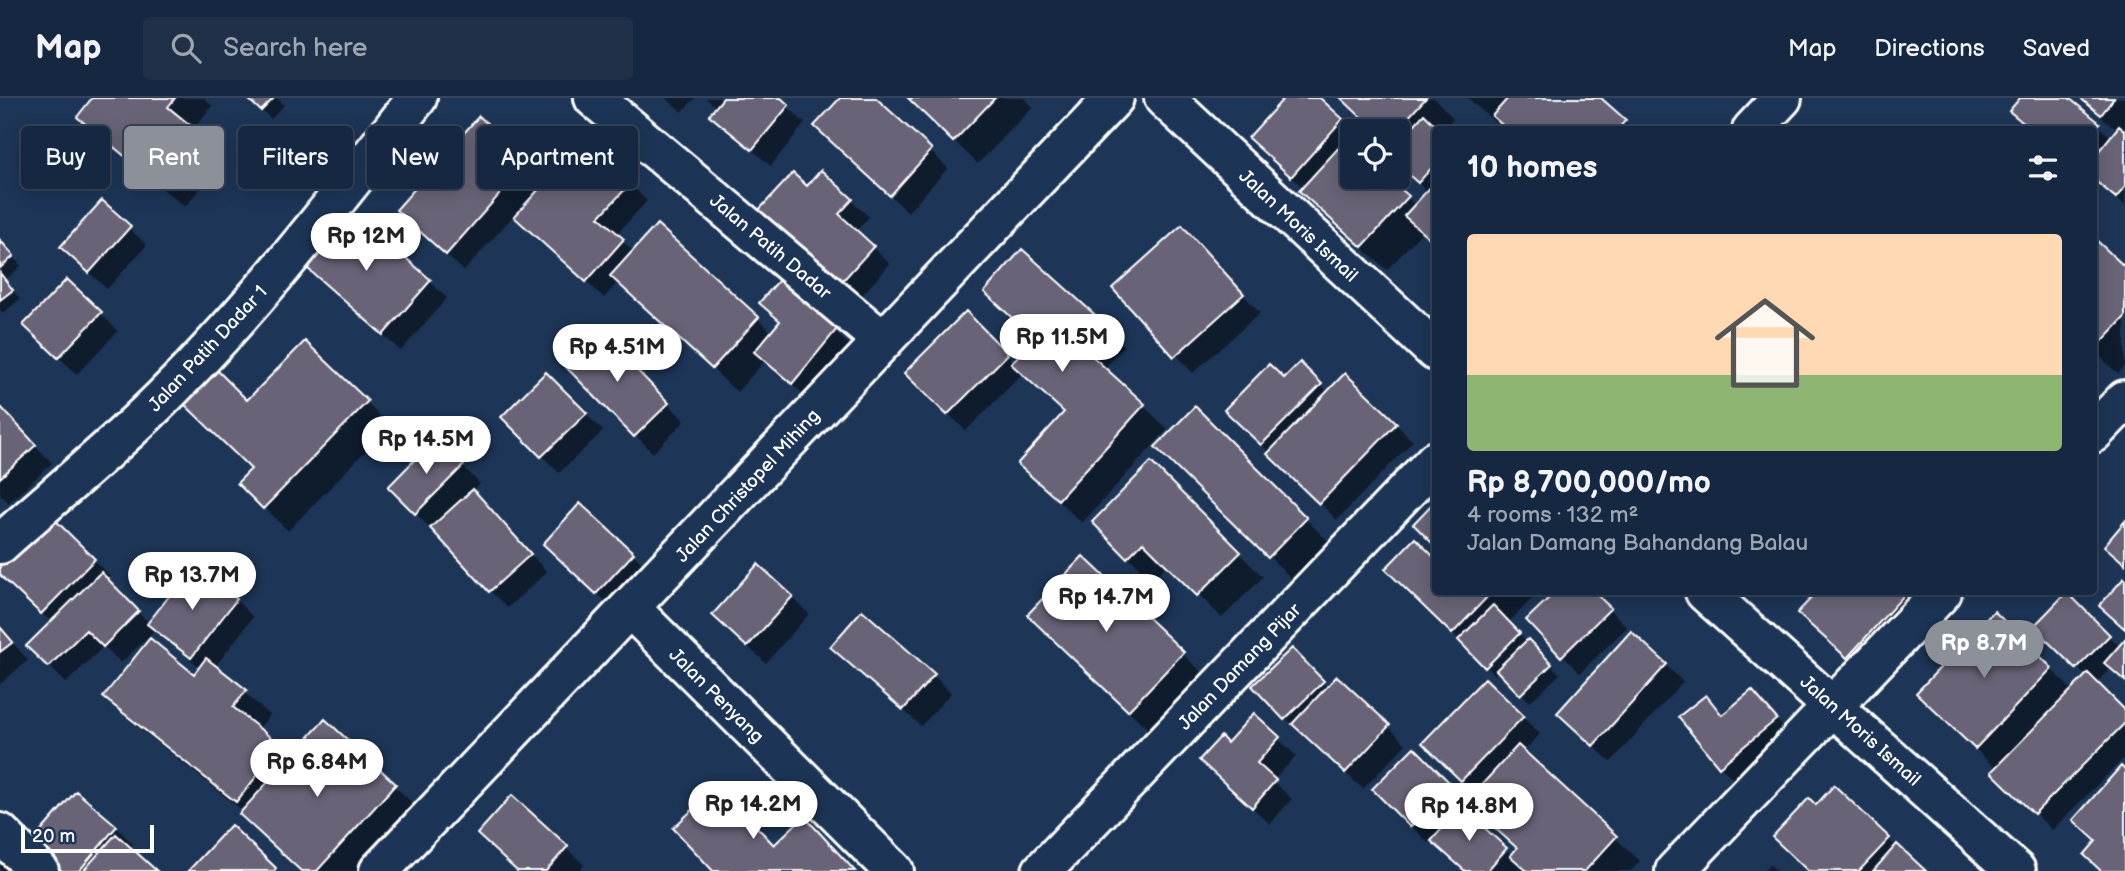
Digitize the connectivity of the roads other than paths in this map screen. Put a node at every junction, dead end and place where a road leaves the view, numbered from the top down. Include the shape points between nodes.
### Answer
1 (417, 98) edge
2 (594, 98) edge
3 (1114, 98) edge
4 (1164, 98) edge
5 (1782, 98) edge
6 (1756, 126) edge
7 (883, 341) junction
8 (1432, 348) edge
9 (2125, 400) edge
10 (2097, 429) edge
11 (1432, 464) edge
12 (0, 544) edge
13 (1708, 595) edge
14 (1939, 595) edge
15 (630, 608) junction
16 (1833, 705) junction
17 (0, 832) edge
18 (39, 871) edge
19 (379, 871) edge
20 (894, 871) edge
21 (1042, 871) edge
22 (1675, 871) edge
23 (2016, 871) edge

1 - 12 street, Jalan Patih Dadar 1 via 307,238 220,336 148,413
2 - 7 street, Jalan Patih Dadar
3 - 7 street, Jalan Christopel Mihing
4 - 8 street, Jalan Moris Ismail
5 - 6 street
7 - 15 street, Jalan Christopel Mihing
9 - 10 street
11 - 21 street, Jalan Damang Pijar
13 - 16 street, Jalan Moris Ismail
14 - 16 street
15 - 19 street, Jalan Christopel Mihing
15 - 20 street, Jalan Penyang
16 - 22 street
16 - 23 street, Jalan Moris Ismail
17 - 18 street

